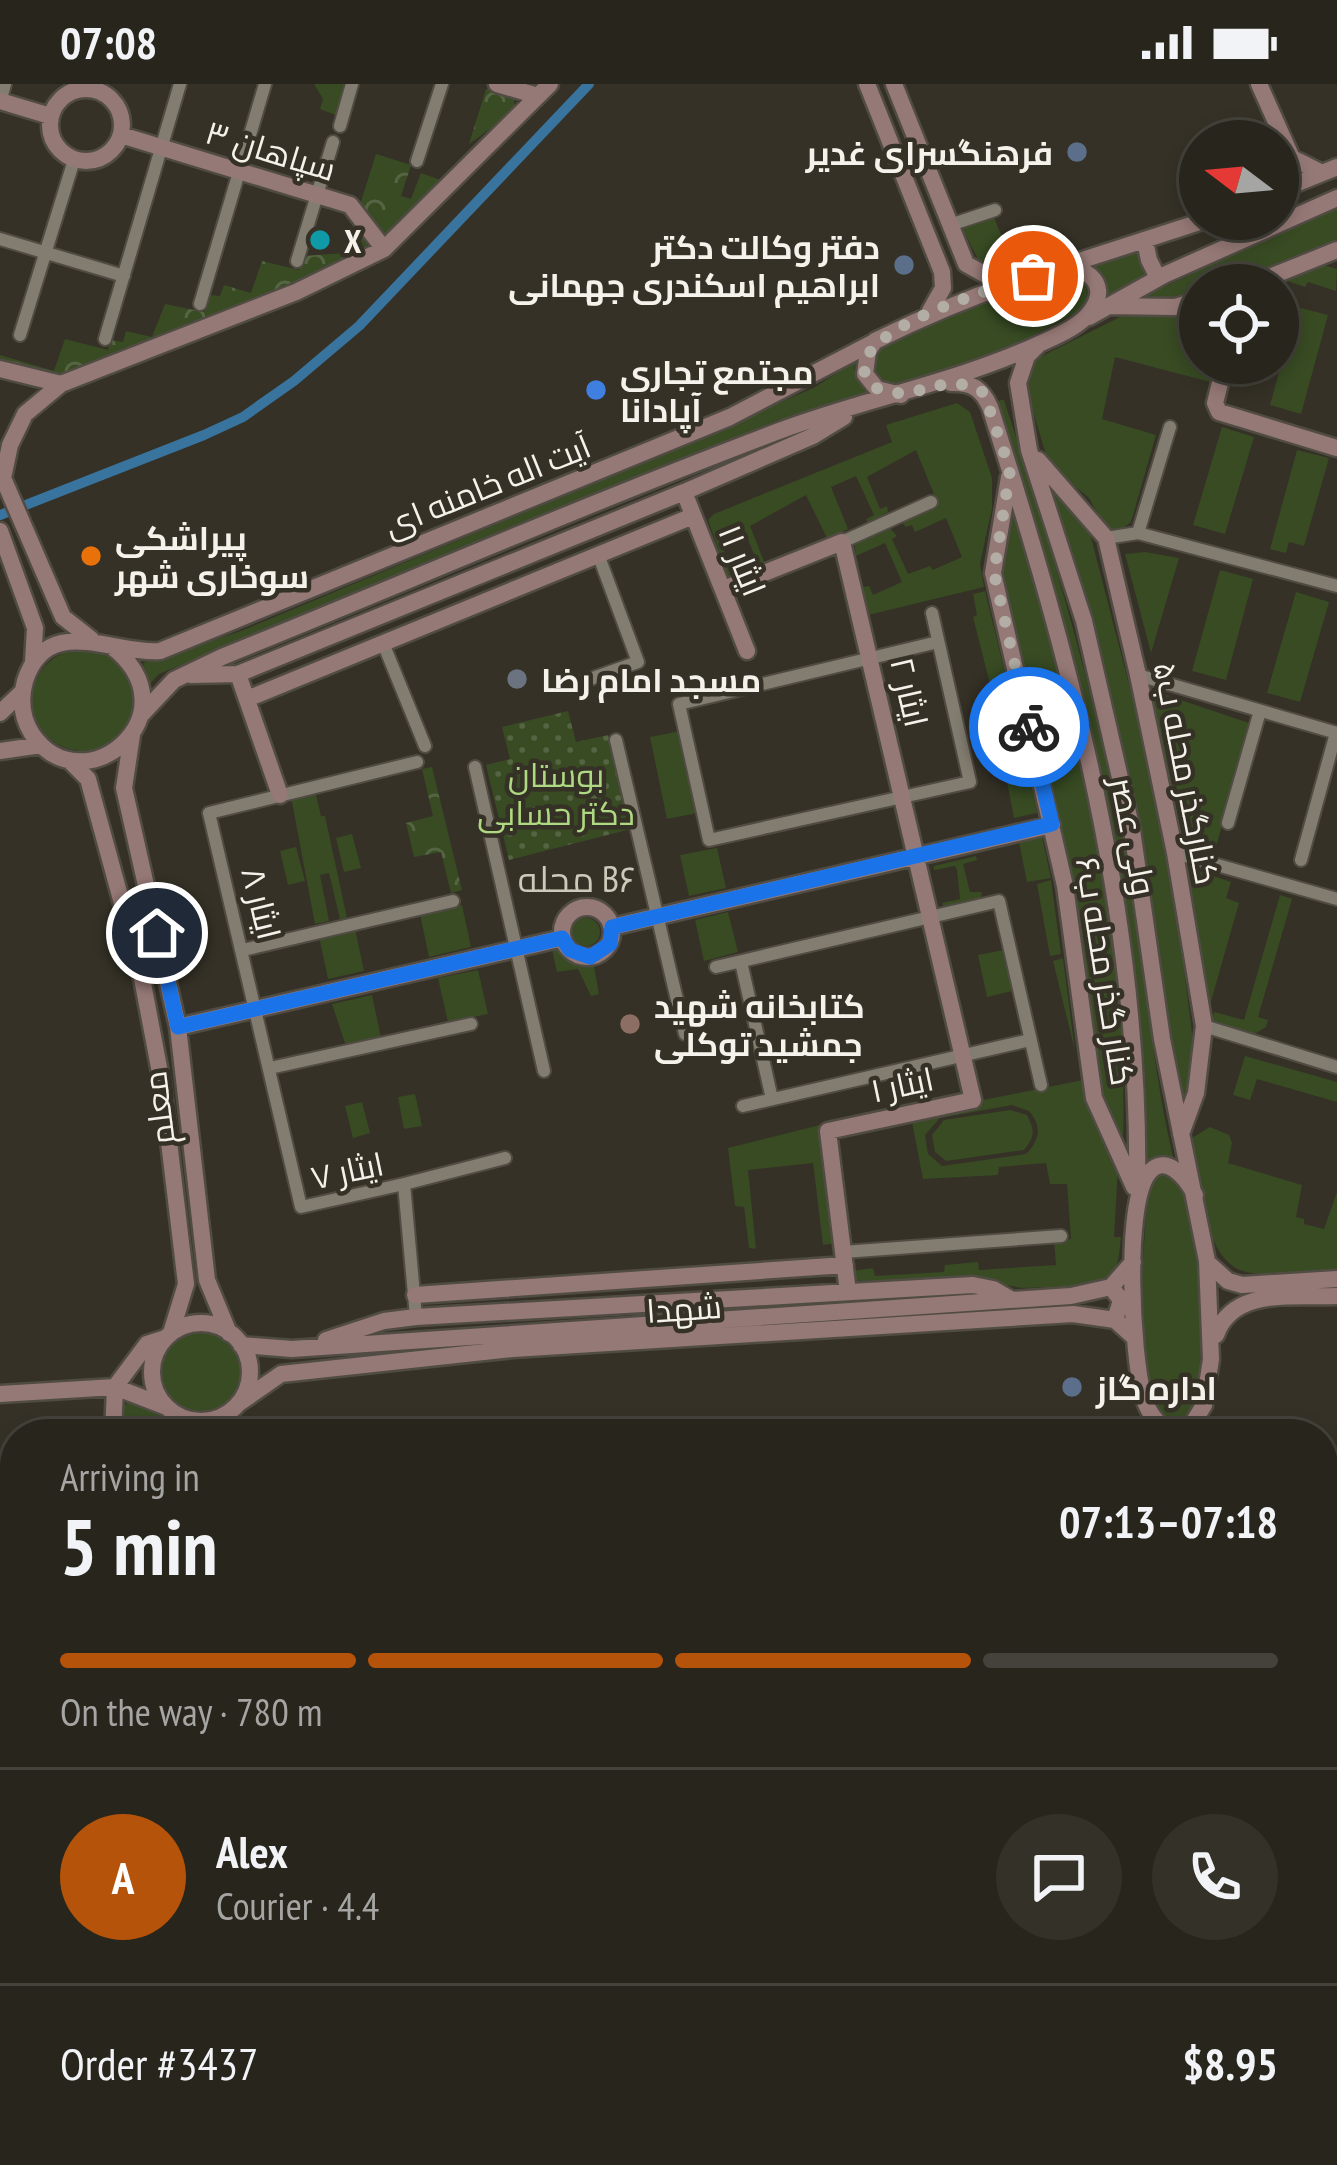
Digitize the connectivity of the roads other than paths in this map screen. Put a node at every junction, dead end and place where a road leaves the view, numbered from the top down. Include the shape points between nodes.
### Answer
1 (5, 84) edge
2 (180, 84) edge
3 (265, 84) edge
4 (352, 84) edge
5 (442, 84) edge
6 (497, 84) edge
7 (867, 84) edge
8 (894, 84) edge
9 (1249, 84) edge
10 (1259, 84) edge
11 (94, 87) edge
12 (532, 88) edge
13 (0, 102) edge
14 (50, 116) junction
15 (1265, 120) edge
16 (340, 125) dead end
17 (121, 135) junction
18 (333, 142) dead end
19 (161, 148) junction
20 (74, 160) junction
21 (417, 161) dead end
22 (1329, 170) edge
23 (240, 172) junction
24 (1299, 182) edge
25 (317, 195) junction
26 (1337, 198) edge
27 (995, 210) dead end
28 (950, 225) junction
29 (1179, 229) edge
30 (0, 239) edge
31 (1145, 241) junction
32 (384, 249) junction
33 (1337, 250) edge
34 (45, 252) junction
35 (297, 261) dead end
36 (1299, 265) edge
37 (1062, 266) junction
38 (124, 276) junction
39 (1158, 278) junction
40 (1004, 285) junction
41 (200, 304) dead end
42 (1108, 306) junction
43 (1179, 306) edge
44 (928, 314) junction
45 (1083, 320) junction
46 (20, 335) dead end
47 (105, 339) dead end
48 (875, 341) junction
49 (1039, 344) junction
50 (0, 369) edge
51 (938, 383) junction
52 (61, 384) junction
53 (1220, 384) edge
54 (901, 395) junction
55 (1020, 396) junction
56 (865, 405) junction
57 (990, 407) junction
58 (1170, 427) dead end
59 (1337, 448) edge
60 (1029, 449) junction
61 (1010, 470) junction
62 (2, 475) edge
63 (684, 492) junction
64 (931, 502) dead end
65 (693, 516) junction
66 (1138, 532) junction
67 (3, 537) edge
68 (1106, 538) junction
69 (842, 542) junction
70 (598, 554) junction
71 (1337, 586) edge
72 (724, 589) junction
73 (932, 613) dead end
74 (91, 640) junction
75 (938, 642) junction
76 (382, 643) junction
77 (111, 646) junction
78 (747, 651) dead end
79 (872, 658) junction
80 (34, 662) junction
81 (238, 674) junction
82 (184, 675) junction
83 (1138, 675) junction
84 (579, 683) dead end
85 (22, 692) junction
86 (247, 699) junction
87 (1260, 711) junction
88 (0, 713) edge
89 (142, 714) junction
90 (1337, 733) edge
91 (133, 735) junction
92 (616, 740) dead end
93 (41, 745) junction
94 (425, 746) dead end
95 (0, 752) edge
96 (68, 760) junction
97 (418, 762) dead end
98 (475, 766) dead end
99 (280, 795) junction
100 (903, 796) junction
101 (1052, 824) junction
102 (1228, 824) dead end
103 (1174, 853) junction
104 (918, 856) junction
105 (1301, 860) dead end
106 (1337, 899) edge
107 (453, 901) dead end
108 (659, 916) junction
109 (931, 918) junction
110 (612, 927) junction
111 (562, 938) junction
112 (517, 948) junction
113 (243, 950) junction
114 (740, 962) junction
115 (716, 967) dead end
116 (257, 1008) junction
117 (471, 1024) dead end
118 (1204, 1026) junction
119 (178, 1027) junction
120 (685, 1034) dead end
121 (1030, 1040) junction
122 (962, 1055) junction
123 (1337, 1067) edge
124 (270, 1068) junction
125 (544, 1071) dead end
126 (1041, 1085) dead end
127 (772, 1099) junction
128 (743, 1106) dead end
129 (1181, 1135) junction
130 (505, 1158) dead end
131 (404, 1184) junction
132 (1195, 1195) junction
133 (1137, 1202) junction
134 (1061, 1236) dead end
135 (844, 1259) junction
136 (1207, 1261) junction
137 (1133, 1262) junction
138 (1337, 1279) edge
139 (208, 1280) junction
140 (187, 1284) junction
141 (1111, 1287) junction
142 (848, 1292) junction
143 (415, 1294) junction
144 (1241, 1294) junction
145 (1337, 1296) edge
146 (1013, 1300) junction
147 (416, 1318) junction
148 (1115, 1320) junction
149 (640, 1334) junction
150 (169, 1335) junction
151 (1136, 1338) junction
152 (235, 1339) junction
153 (1211, 1347) junction
154 (299, 1348) junction
155 (293, 1372) junction
156 (115, 1388) junction
157 (0, 1394) edge
158 (1143, 1396) junction
159 (1204, 1405) junction
160 (234, 1408) junction
161 (169, 1409) junction
162 (114, 1419) edge
163 (175, 1419) edge
164 (190, 1419) edge
165 (210, 1419) edge
166 (228, 1419) edge
167 (1146, 1419) edge
168 (1154, 1419) edge
169 (1195, 1419) edge
170 (1202, 1419) edge

1 - 13 street
2 - 19 street
3 - 23 street
4 - 16 street
5 - 21 street
6 - 12 main road
7 - 44 main road via 942,272 939,300
8 - 28 main road
9 - 15 main road
10 - 22 main road via 1292,158
11 - 14 main road via 71,91
11 - 17 main road via 120,111
12 - 32 main road
13 - 14 main road
14 - 20 main road via 56,147
17 - 19 main road, سپاهان ۳
17 - 20 main road via 97,160
18 - 25 street
19 - 23 main road, سپاهان ۳
19 - 38 street
20 - 34 street
22 - 24 main road
23 - 25 main road, سپاهان ۳
23 - 41 street
25 - 32 main road, سپاهان ۳ via 350,205
25 - 35 street
26 - 39 main road
27 - 28 street
28 - 40 main road via 966,264
29 - 31 main road
30 - 34 street
31 - 37 main road
31 - 39 main road
32 - 52 main road
33 - 36 main road
34 - 38 street
34 - 46 street
37 - 40 main road, آیت اله خامنه ای
37 - 45 main road via 1084,269 1097,285
38 - 47 street
39 - 42 main road
40 - 44 main road, آیت اله خامنه ای
42 - 43 main road
42 - 45 main road
44 - 48 main road, آیت اله خامنه ای
45 - 49 main road, آیت اله خامنه ای
48 - 54 main road via 865,374 877,389
48 - 77 main road, آیت اله خامنه ای via 730,417 180,643 136,653
49 - 51 main road, آیت اله خامنه ای
49 - 55 main road, ولی عصر via 1022,368
50 - 52 main road
51 - 54 main road, آیت اله خامنه ای
51 - 57 main road via 973,386
52 - 62 main road via 25,414
53 - 59 main road via 1219,412
54 - 56 main road, آیت اله خامنه ای
55 - 57 main road via 994,396
55 - 60 main road, ولی عصر
56 - 63 main road
56 - 82 main road, آیت اله خامنه ای via 684,467
57 - 61 main road, ولی عصر
58 - 66 street
60 - 68 main road, کنارگذر محله ب۵
60 - 129 main road, ولی عصر via 1084,621 1132,830
61 - 101 main road, کنار گذر محله ب۶ via 994,573
61 - 133 main road, ولی عصر via 1068,664 1116,894 1136,1068
62 - 74 main road via 63,617
63 - 65 main road, ایثار ۱۱
63 - 81 main road
64 - 69 street
65 - 70 main road
65 - 72 main road, ایثار ۱۱
66 - 68 street
66 - 71 street
67 - 80 main road via 35,628
68 - 83 main road, کنارگذر محله ب۵
69 - 72 main road
69 - 79 main road, ایثار ۲
70 - 76 main road
70 - 84 street via 638,662
72 - 78 main road, ایثار ۱۱
73 - 75 street
74 - 77 main road
74 - 80 main road via 53,646
75 - 79 street
75 - 100 street via 970,782
76 - 86 main road
76 - 94 street
77 - 89 main road via 138,675
79 - 100 main road, ایثار ۲
79 - 100 street via 679,704 710,840
80 - 85 main road
81 - 82 main road
81 - 86 main road
82 - 89 main road, آیت اله خامنه ای
83 - 87 street
83 - 103 main road, کنارگذر محله ب۵
85 - 88 main road
85 - 93 main road via 22,711
86 - 99 main road
87 - 90 street
87 - 102 street
89 - 91 main road
90 - 105 street
91 - 96 main road via 104,757
91 - 119 main road, معلم via 124,788
92 - 108 street
93 - 95 main road
93 - 96 main road
96 - 140 main road via 88,779 141,973
97 - 99 street
98 - 112 street
99 - 113 street, ایثار ۸ via 209,813
100 - 104 main road, ایثار ۲
101 - 104 main road
101 - 133 main road, کنار گذر محله ب۶ via 1094,1098
103 - 106 street
103 - 118 main road, کنارگذر محله ب۵
104 - 108 main road
104 - 109 main road, ایثار ۱
107 - 113 street
108 - 110 main road
108 - 120 street
109 - 114 street
109 - 121 street via 999,901
109 - 122 main road, ایثار ۱
110 - 111 main road via 610,944 590,957
110 - 111 main road via 598,908 582,907 568,915
111 - 112 main road
112 - 116 main road
112 - 125 street
113 - 116 street, ایثار ۸
114 - 115 street
114 - 127 street
116 - 119 main road
116 - 124 street, ایثار ۷
117 - 124 street
118 - 123 street
118 - 129 main road, کنارگذر محله ب۵ via 1196,1093
119 - 139 main road, معلم
121 - 122 street
121 - 126 street
122 - 127 street
122 - 135 main road, ایثار ۱ via 973,1100 828,1131
124 - 131 street, ایثار ۷ via 301,1207
127 - 128 street
129 - 132 main road, ولی عصر
130 - 131 street
131 - 143 street, ایثار ۷
132 - 133 main road via 1182,1173 1165,1166 1146,1177
132 - 136 main road, ولی عصر
133 - 137 main road, ولی عصر
134 - 135 street
135 - 142 main road, ایثار ۱
135 - 143 main road
136 - 144 main road
136 - 153 main road, ولی عصر
137 - 141 main road
137 - 151 main road, ولی عصر
138 - 144 main road
139 - 140 main road
139 - 152 main road, معلم
140 - 150 main road
141 - 146 main road, شهدا
141 - 148 main road via 1121,1300
142 - 146 main road via 973,1285
142 - 147 main road
143 - 147 street, ایثار ۷
144 - 145 main road
144 - 153 main road
146 - 149 main road, شهدا
147 - 154 main road
148 - 149 main road, شهدا via 1072,1314
148 - 151 main road
149 - 154 main road, شهدا
149 - 155 main road, شهدا
150 - 152 main road via 194,1324
150 - 156 main road via 147,1344
150 - 161 main road via 152,1364
151 - 158 main road, ولی عصر
152 - 154 main road, شهدا
152 - 160 main road via 249,1369
153 - 159 main road, ولی عصر
154 - 155 main road
155 - 160 main road, شهدا via 268,1379
156 - 157 main road
156 - 161 main road
156 - 162 main road
158 - 167 main road
158 - 168 main road
159 - 169 main road
159 - 170 main road
160 - 165 main road
160 - 166 main road
161 - 163 main road
161 - 164 main road

